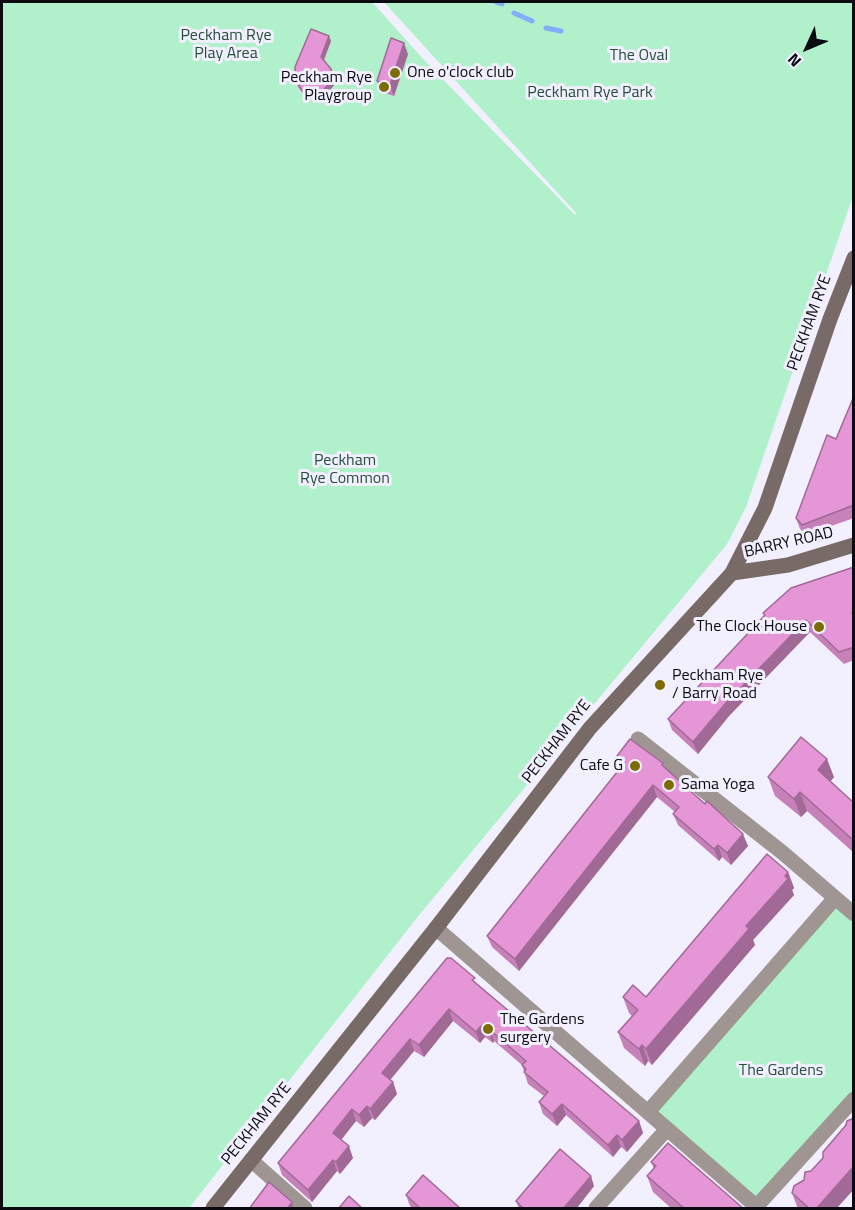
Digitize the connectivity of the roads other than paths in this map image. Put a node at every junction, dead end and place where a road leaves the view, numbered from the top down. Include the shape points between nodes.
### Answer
1 (854, 258) edge
2 (854, 545) edge
3 (732, 573) junction
4 (638, 739) dead end
5 (835, 898) junction
6 (854, 914) edge
7 (436, 928) junction
8 (854, 1099) edge
9 (648, 1112) junction
10 (667, 1129) junction
11 (251, 1160) junction
12 (757, 1208) edge
13 (213, 1209) edge
14 (305, 1209) edge
15 (596, 1209) edge

1 - 3 main road, PECKHAM RYE via 765,508
2 - 3 main road, BARRY ROAD via 788,565
3 - 7 main road, PECKHAM RYE via 590,728
4 - 5 street via 783,852
5 - 6 street
5 - 9 street
7 - 9 street
7 - 11 main road, PECKHAM RYE
8 - 12 street
9 - 10 street
10 - 12 street
10 - 15 street
11 - 13 main road, PECKHAM RYE
11 - 14 street

